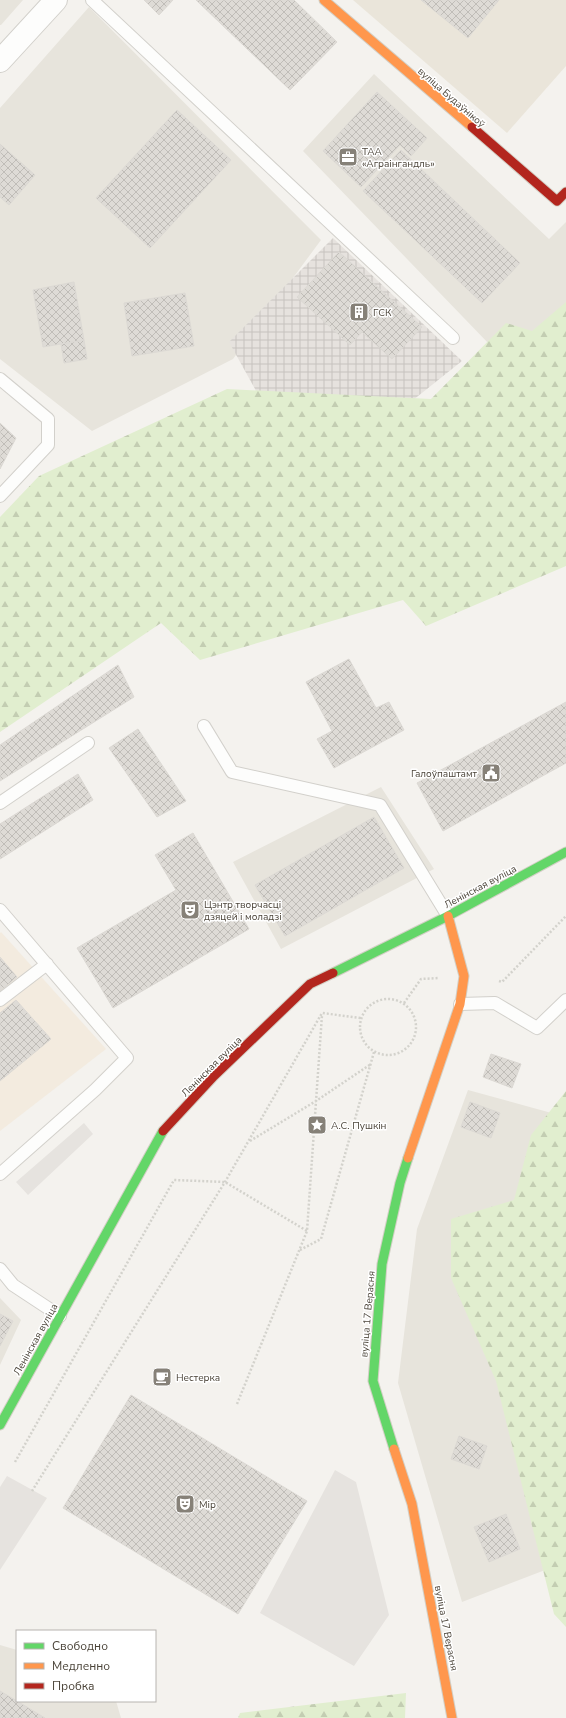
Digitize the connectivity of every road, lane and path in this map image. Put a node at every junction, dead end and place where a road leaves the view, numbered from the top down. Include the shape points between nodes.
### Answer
1 (56, 0) edge
2 (92, 0) edge
3 (324, 0) edge
4 (0, 62) edge
5 (566, 192) edge
6 (453, 338) dead end
7 (0, 380) edge
8 (0, 496) edge
9 (204, 726) dead end
10 (88, 743) dead end
11 (0, 803) edge
12 (566, 852) edge
13 (0, 910) edge
14 (448, 916) junction
15 (47, 964) junction
16 (0, 1000) edge
17 (566, 1000) edge
18 (460, 1004) junction
19 (322, 1013) junction
20 (361, 1018) junction
21 (374, 1052) junction
22 (371, 1064) junction
23 (316, 1101) junction
24 (248, 1141) junction
25 (0, 1174) edge
26 (225, 1182) junction
27 (307, 1231) junction
28 (299, 1250) junction
29 (0, 1269) edge
30 (60, 1316) junction
31 (237, 1404) dead end
32 (0, 1425) edge
33 (15, 1462) dead end
34 (32, 1491) dead end
35 (452, 1718) edge

1 - 4 street
2 - 6 lane
3 - 5 street, вуліца Будаўнікоў via 557,201
7 - 8 lane via 48,419 48,445
9 - 14 lane via 232,772 380,805
10 - 11 lane
12 - 14 street, Ленінская вуліца
13 - 15 lane
14 - 18 street, вуліца 17 Верасня via 464,976
14 - 30 street, Ленінская вуліца via 310,984 214,1076 165,1128
15 - 16 lane
15 - 25 lane via 127,1058 95,1090
17 - 18 lane via 537,1028 495,1003
18 - 35 street, вуліца 17 Верасня via 400,1183 382,1264 373,1381 412,1504
19 - 20 path
19 - 23 path
19 - 24 path
20 - 21 path via 361,1038
20 - 21 path via 370,1004 387,998 404,1003 414,1017 416,1025 410,1044 394,1054
21 - 22 path
22 - 23 path
22 - 28 path via 321,1239
23 - 24 path
23 - 27 path
24 - 26 path
26 - 27 path
26 - 33 path via 174,1180
26 - 34 path
27 - 28 path
28 - 31 path
29 - 30 lane via 13,1285
30 - 32 street, Ленінская вуліца

